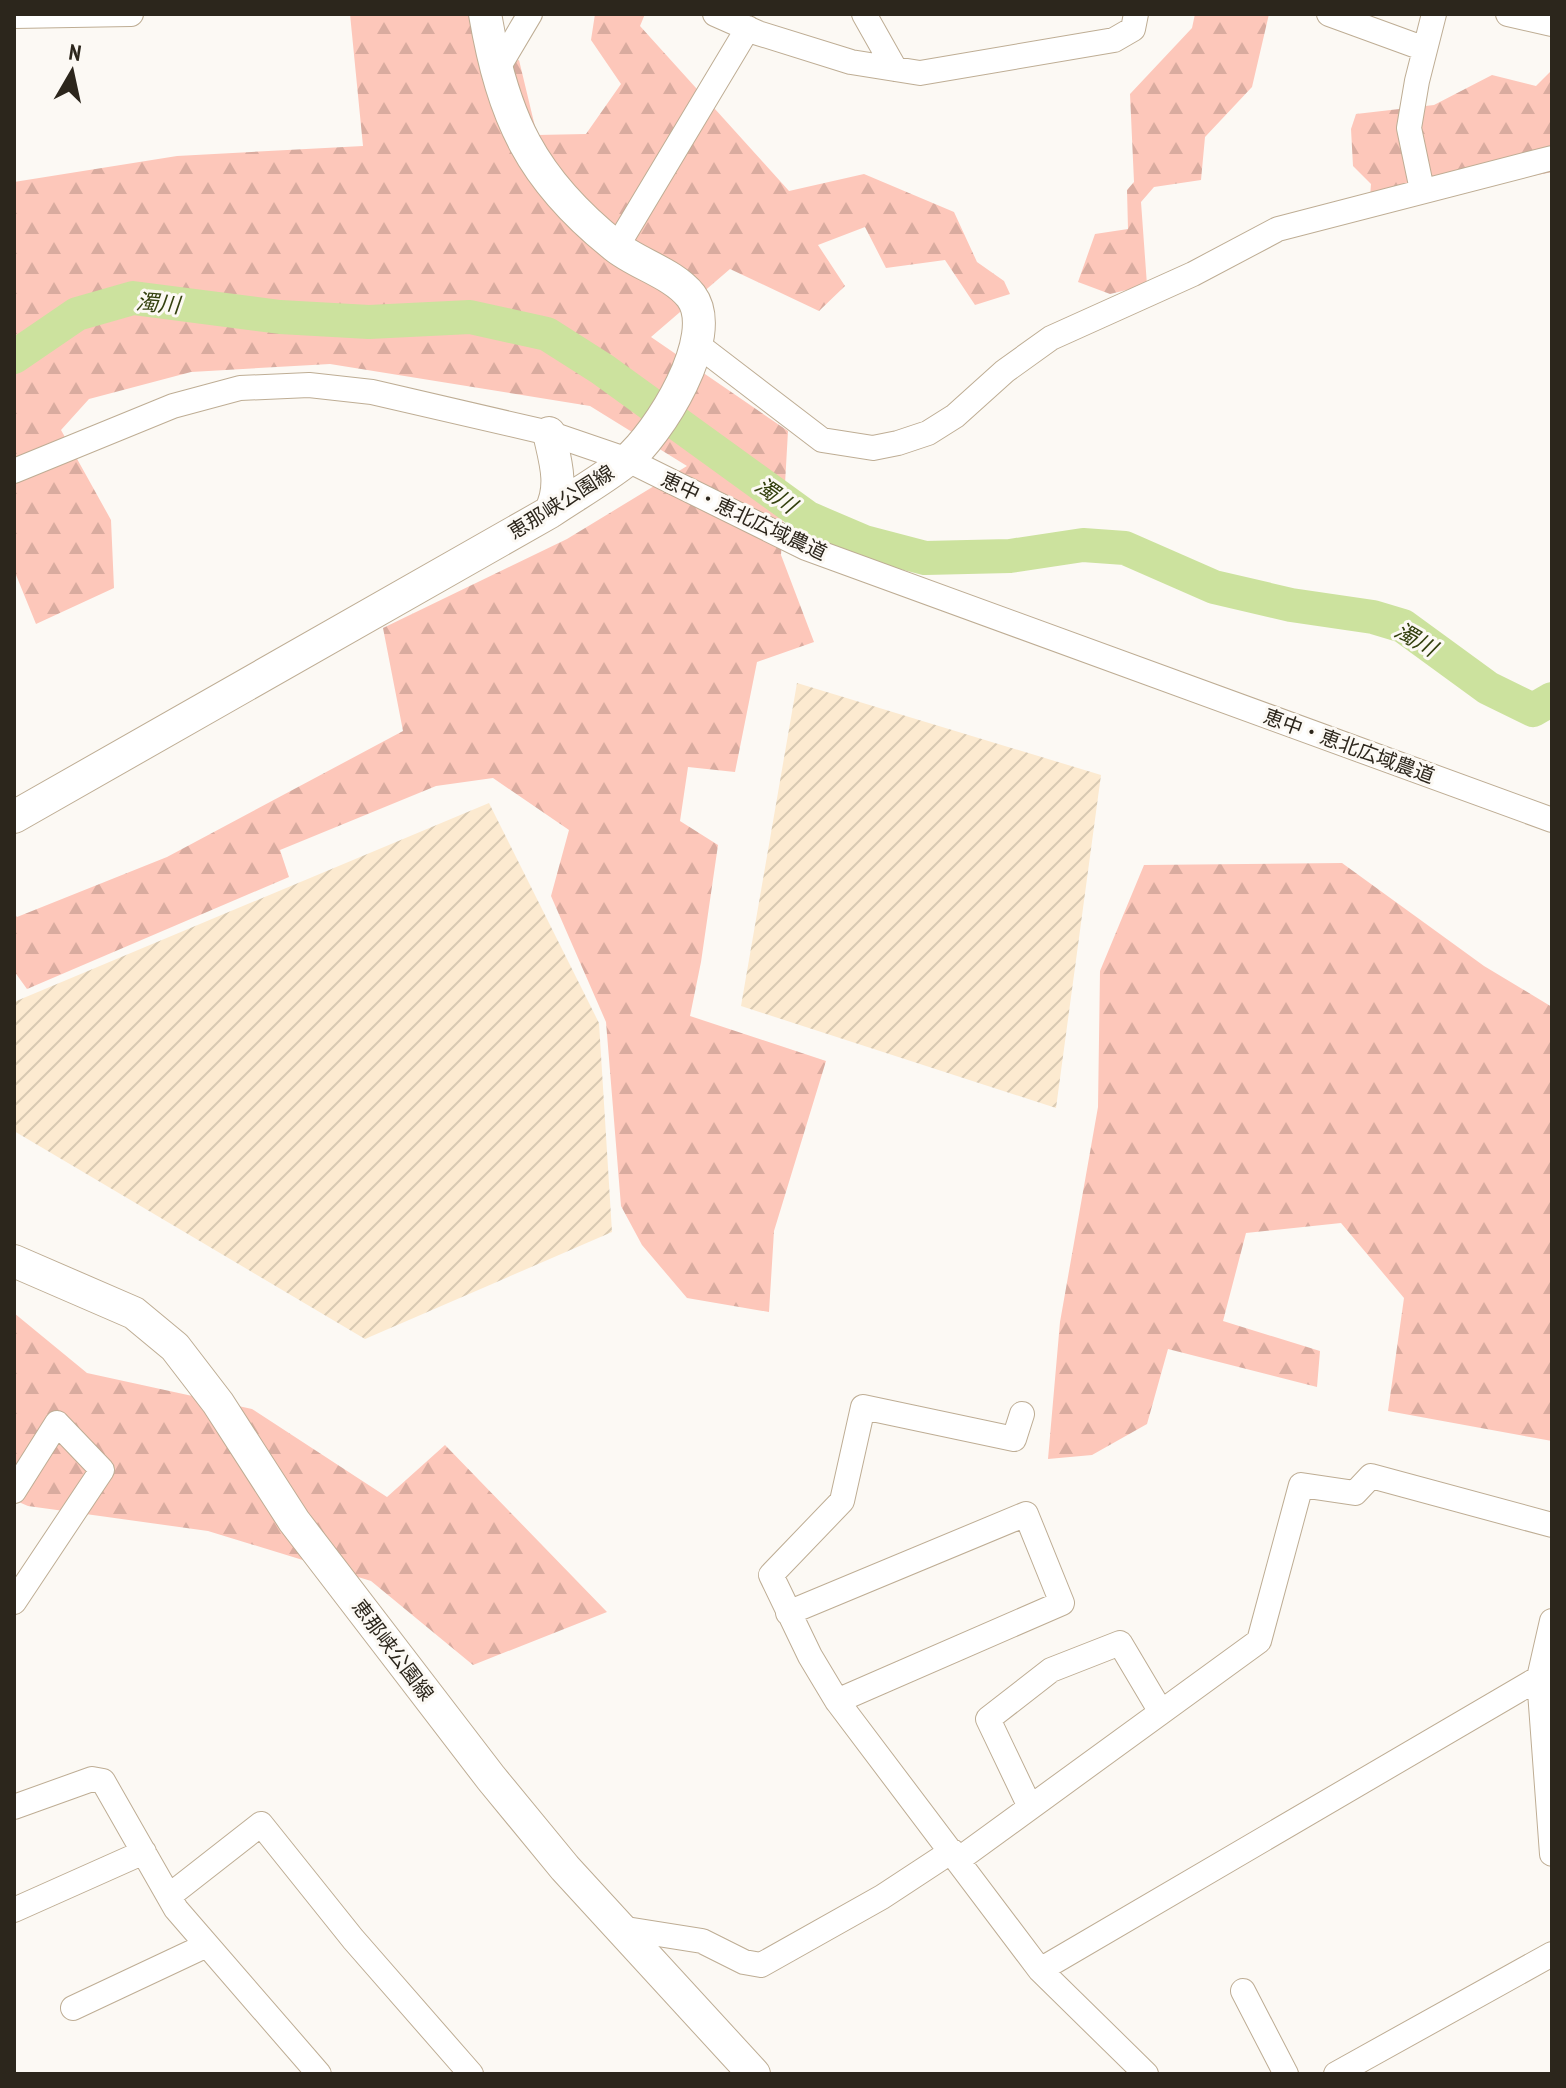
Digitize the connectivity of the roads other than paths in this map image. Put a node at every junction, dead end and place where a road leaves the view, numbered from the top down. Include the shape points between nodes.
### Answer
1 (131, 14) edge
2 (485, 14) edge
3 (530, 14) edge
4 (715, 14) edge
5 (864, 14) edge
6 (1136, 14) edge
7 (1329, 14) edge
8 (1434, 14) edge
9 (1508, 14) edge
10 (14, 16) edge
11 (1552, 24) edge
12 (748, 28) junction
13 (1425, 49) junction
14 (895, 69) junction
15 (495, 73) junction
16 (1552, 158) edge
17 (1422, 190) junction
18 (616, 248) junction
19 (692, 359) junction
20 (549, 433) junction
21 (628, 460) junction
22 (14, 471) edge
23 (550, 512) junction
24 (14, 817) edge
25 (1552, 820) edge
26 (14, 1261) edge
27 (1022, 1414) dead end
28 (14, 1491) edge
29 (1552, 1525) edge
30 (14, 1602) edge
31 (788, 1613) junction
32 (1552, 1621) edge
33 (1539, 1678) junction
34 (837, 1701) junction
35 (1161, 1712) junction
36 (14, 1807) edge
37 (1030, 1807) junction
38 (144, 1852) junction
39 (1552, 1854) edge
40 (955, 1855) junction
41 (169, 1896) junction
42 (14, 1910) edge
43 (620, 1928) junction
44 (207, 1945) junction
45 (1552, 1954) edge
46 (1040, 1970) junction
47 (1243, 1991) dead end
48 (73, 2008) dead end
49 (319, 2074) edge
50 (471, 2074) edge
51 (754, 2074) edge
52 (1146, 2074) edge
53 (1286, 2074) edge
54 (1336, 2074) edge

1 - 10 street
2 - 15 main road
3 - 15 street
4 - 12 street
5 - 14 street
6 - 14 street via 1133,29 1114,40 920,73
7 - 13 street
8 - 13 street
9 - 11 street
12 - 14 street via 851,62
12 - 18 street
13 - 17 street via 1409,128
15 - 18 main road via 523,143 554,192
16 - 17 street
17 - 19 street via 1278,229 1051,338 955,416 898,443 873,448 822,440
18 - 19 main road via 692,297 700,324
19 - 21 main road, 恵那峡公園線 via 655,430
20 - 21 street, 恵中・恵北広域農道
20 - 22 street, 恵中・恵北広域農道 via 372,392 309,385 240,388 173,406
20 - 23 main road via 558,476 557,499
21 - 23 main road, 恵那峡公園線
21 - 25 street, 恵中・恵北広域農道 via 806,548
23 - 24 main road, 恵那峡公園線
26 - 43 main road, 恵那峡公園線 via 134,1313 175,1347 294,1521 472,1754
27 - 31 street via 1014,1439 863,1407 842,1501 771,1575
28 - 30 street via 57,1423 102,1470
29 - 35 street via 1371,1476 1355,1493 1301,1485 1259,1641
31 - 34 street
31 - 34 street via 1026,1514 1062,1603
32 - 33 street
33 - 39 street
33 - 46 street
34 - 40 street
35 - 37 street
35 - 37 street via 1120,1643 1051,1670 988,1719
36 - 38 street via 97,1779 107,1785
37 - 40 street
38 - 41 street
38 - 42 street
40 - 43 street via 761,1965 702,1941
40 - 46 street
41 - 44 street
41 - 50 street via 261,1824
43 - 51 main road, 恵那峡公園線
44 - 48 street
44 - 49 street
45 - 54 street
46 - 52 street
47 - 53 street

